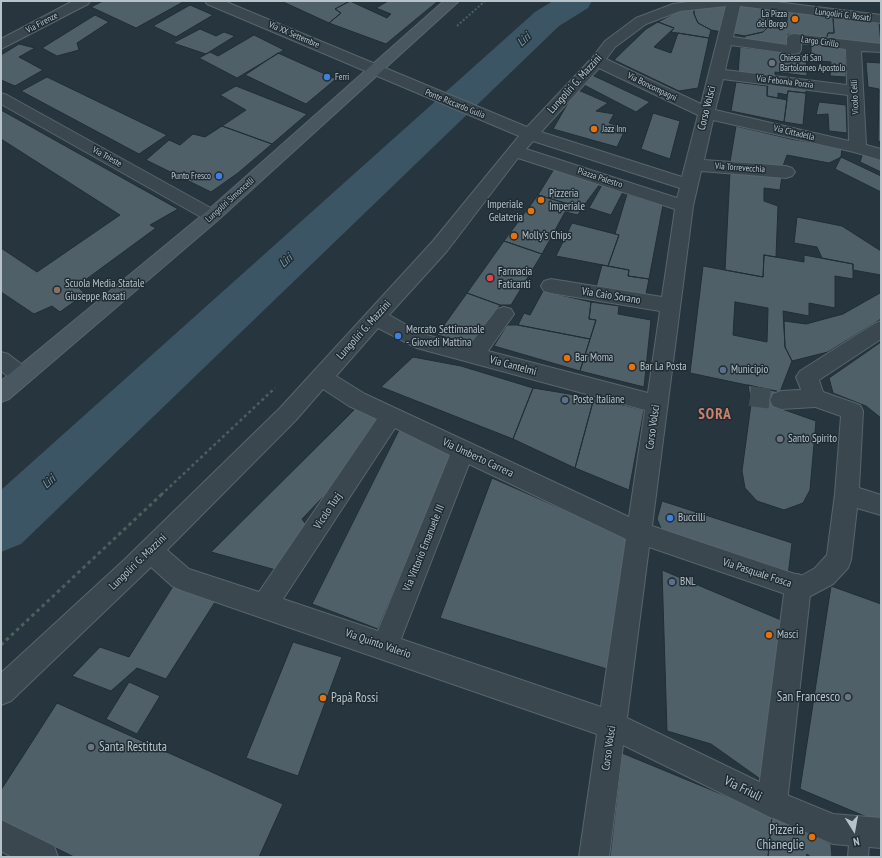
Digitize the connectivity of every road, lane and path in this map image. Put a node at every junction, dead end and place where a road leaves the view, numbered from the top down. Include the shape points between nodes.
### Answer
1 (84, 1) edge
2 (212, 1) edge
3 (452, 1) edge
4 (734, 1) edge
5 (881, 19) edge
6 (724, 40) junction
7 (1, 45) edge
8 (853, 46) junction
9 (881, 48) edge
10 (597, 60) junction
11 (375, 69) junction
12 (716, 74) junction
13 (403, 82) joint
14 (855, 91) junction
15 (1, 98) edge
16 (706, 113) junction
17 (529, 134) junction
18 (858, 148) junction
19 (515, 151) junction
20 (881, 155) edge
21 (694, 165) junction
22 (786, 172) dead end
23 (688, 185) junction
24 (684, 206) junction
25 (212, 216) junction
26 (551, 286) dead end
27 (671, 306) junction
28 (504, 314) dead end
29 (375, 317) junction
30 (881, 329) edge
31 (474, 355) junction
32 (1, 360) edge
33 (22, 376) junction
34 (321, 377) junction
35 (279, 384) dead end
36 (1, 393) edge
37 (815, 398) junction
38 (781, 400) tunnel mouth
39 (656, 404) junction
40 (391, 417) junction
41 (463, 451) junction
42 (846, 494) junction
43 (881, 505) edge
44 (638, 533) junction
45 (150, 551) junction
46 (798, 586) junction
47 (264, 606) junction
48 (1, 646) edge
49 (385, 646) junction
50 (1, 691) edge
51 (612, 726) junction
52 (772, 803) junction
53 (1, 835) edge
54 (866, 840) edge
55 (42, 857) edge
56 (594, 857) edge

1 - 7 street, Via Firenze
2 - 11 street, Via XX Settembre
3 - 11 main road, Lungoliri Simoncelli
4 - 5 street, Lungoliri G. Rosati
4 - 6 street, Corso Volsci
4 - 10 street, Lungoliri G. Mazzini via 678,7 641,21 610,44
6 - 8 street, Largo Cirillo via 794,50 794,38
6 - 12 street, Corso Volsci
8 - 9 street, Largo Cirillo
8 - 14 street, Vicolo Celli
10 - 16 street, Via Boncompagni
10 - 17 street, Lungoliri G. Mazzini
11 - 13 street, Via XX Settembre
11 - 25 main road, Lungoliri Simoncelli
12 - 14 street, Via Febonia Porzia
12 - 16 street, Corso Volsci
13 - 17 street, Ponte Riccardo Gulia
14 - 18 street, Vicolo Celli
15 - 25 street, Via Trieste
16 - 18 street, Via Cittadella
16 - 21 street, Corso Volsci
17 - 19 street, Lungoliri G. Mazzini
17 - 23 street, Piazza Palestro
18 - 20 street, Via Cittadella
19 - 24 street, Piazza Palestro
19 - 29 street, Lungoliri G. Mazzini via 440,246
21 - 22 street, Via Torrevecchia
21 - 23 street, Corso Volsci
23 - 24 street, Corso Volsci
24 - 27 street, Corso Volsci
25 - 33 main road, Lungoliri Simoncelli
26 - 27 street, Via Caio Sorano
27 - 39 street, Corso Volsci
28 - 31 street
29 - 31 street, Via Cantelmi via 418,340
29 - 34 street, Lungoliri G. Mazzini
30 - 37 street via 808,377
31 - 39 street, Via Cantelmi
32 - 33 street
33 - 36 main road, Lungoliri Simoncelli
34 - 40 street, Via Umberto Carrera via 357,400
34 - 45 street, Lungoliri G. Mazzini via 288,414
35 - 48 path
37 - 38 street
37 - 42 street via 852,411
39 - 44 street, Corso Volsci
40 - 41 street, Via Umberto Carrera
40 - 47 street, Vicolo Tuzj
41 - 44 street, Via Umberto Carrera
41 - 49 street, Via Vittorio Emanuele III
42 - 43 street
42 - 46 street, Via Pasquale Fosca via 839,560 824,576 803,588
44 - 46 street, Via Pasquale Fosca
44 - 51 street, Corso Volsci
45 - 47 street, Via Quinto Valerio via 181,578
45 - 50 street, Lungoliri G. Mazzini
46 - 52 street
47 - 49 street, Via Quinto Valerio
49 - 51 street, Via Quinto Valerio
51 - 52 street, Via Friuli
51 - 56 street, Corso Volsci
52 - 54 street, Via Friuli via 832,829
53 - 55 street

